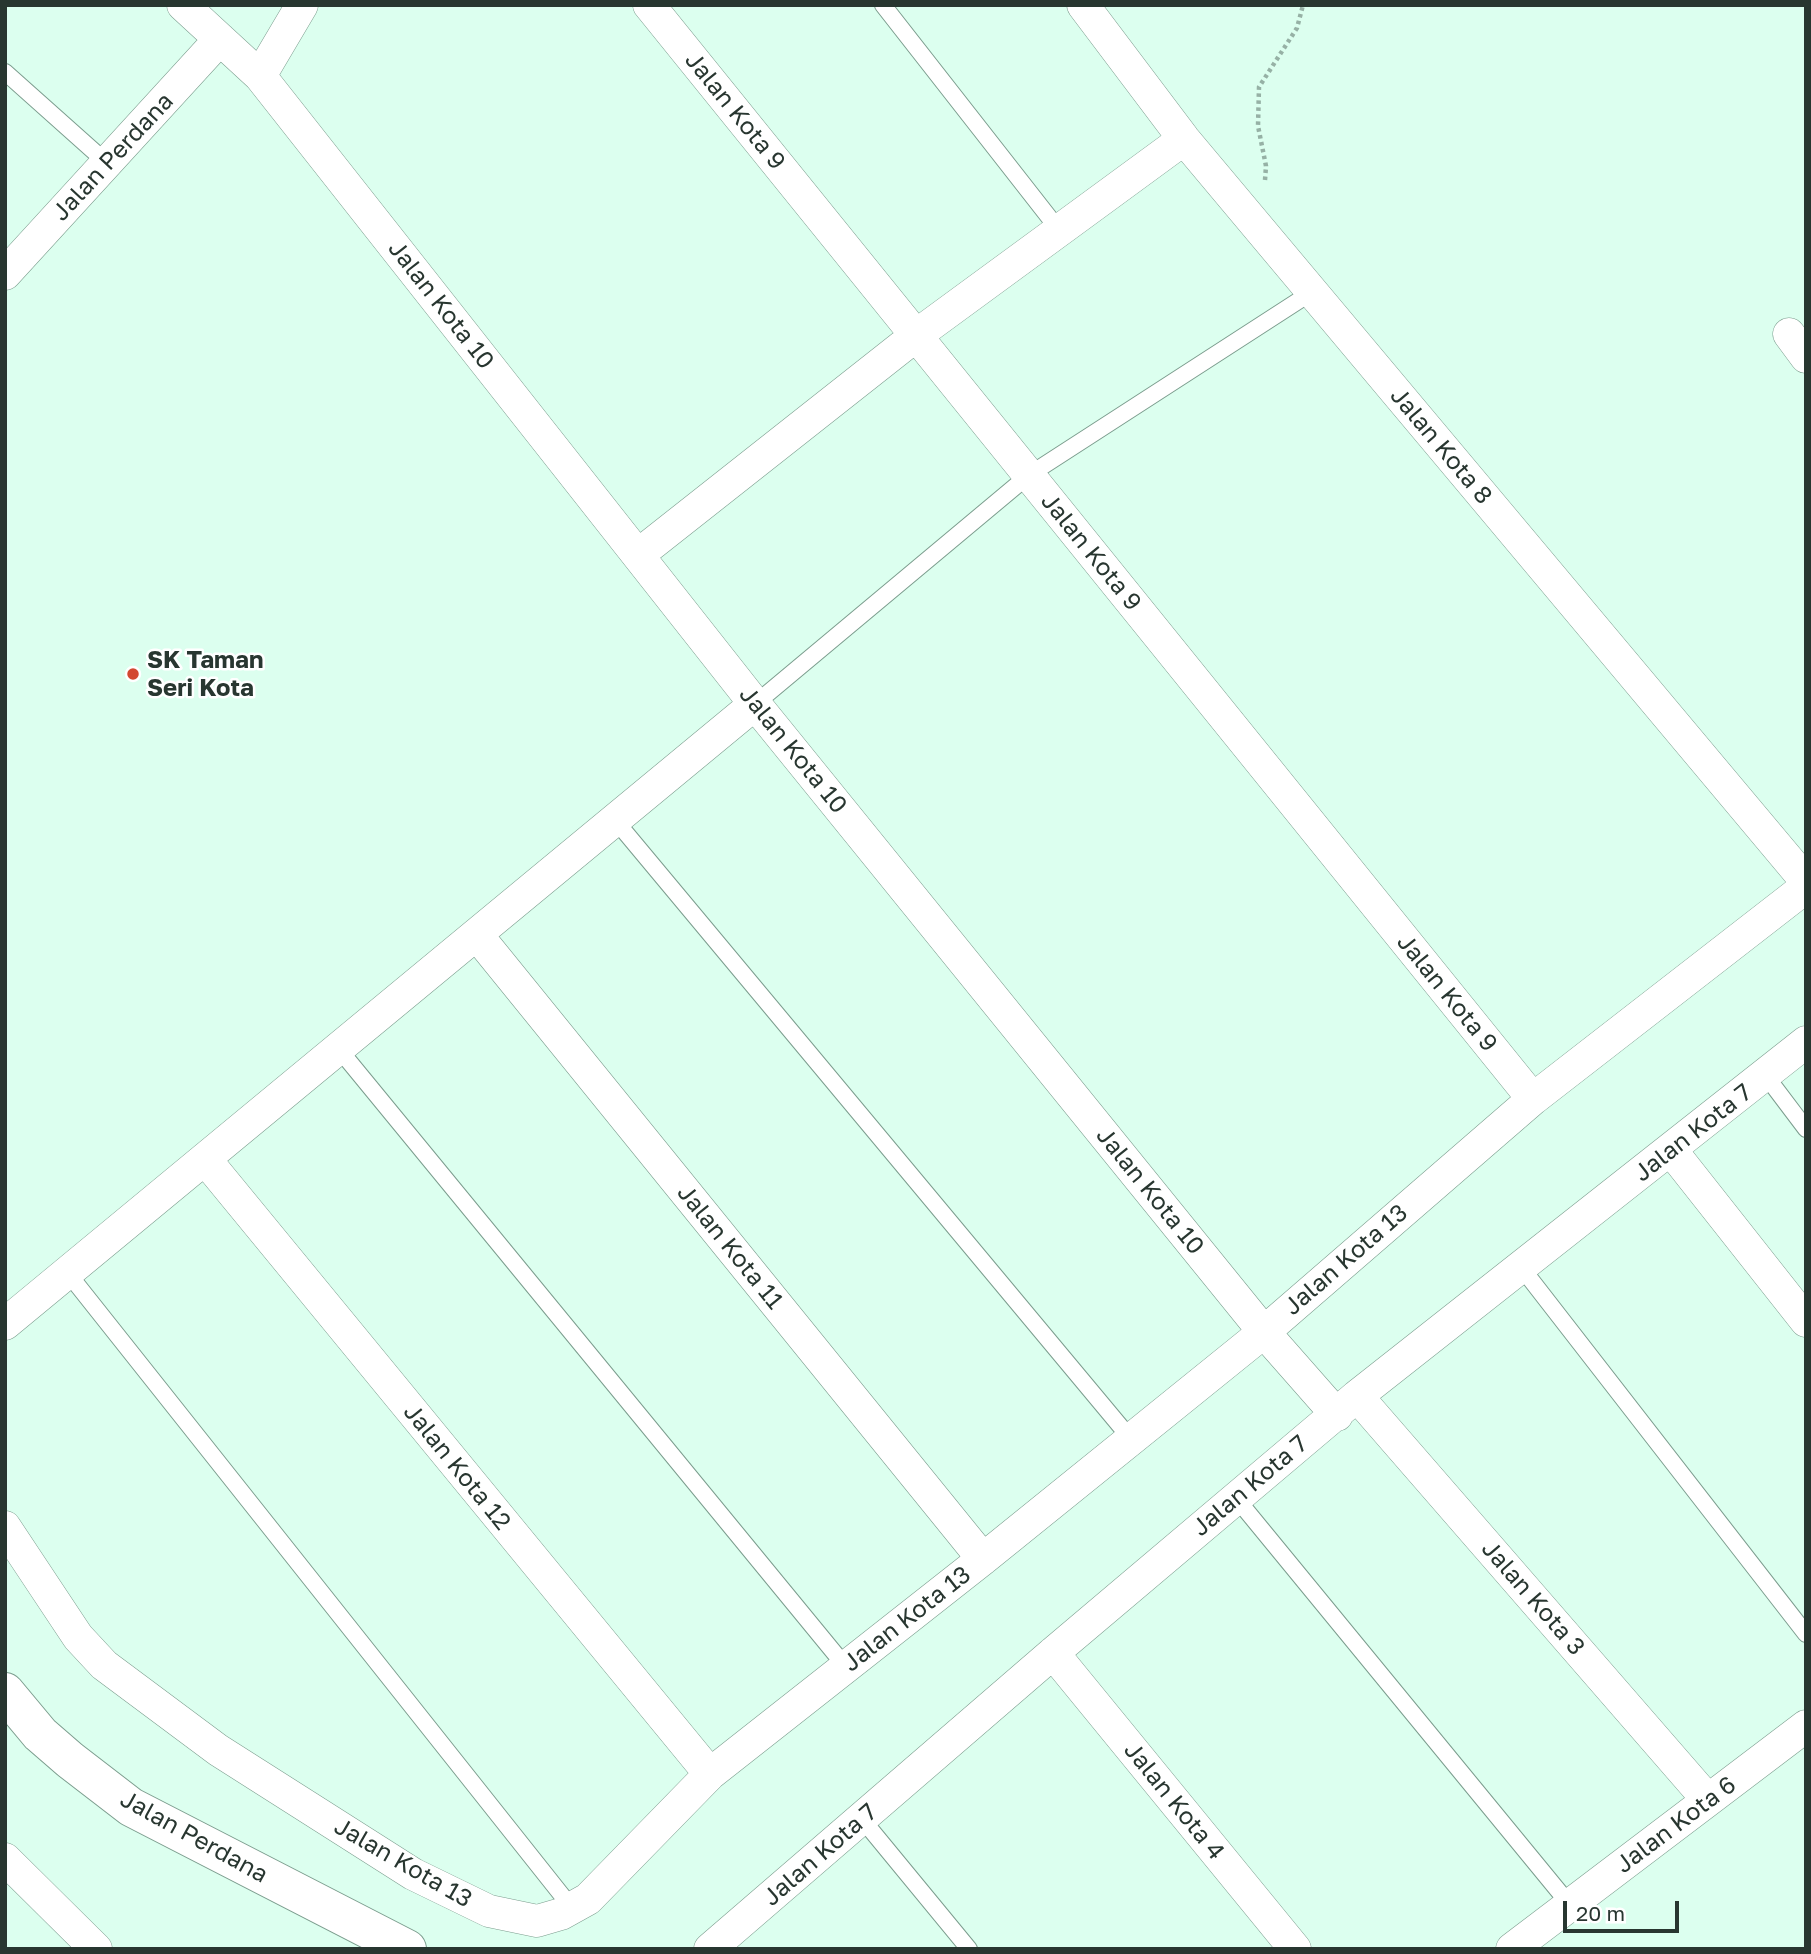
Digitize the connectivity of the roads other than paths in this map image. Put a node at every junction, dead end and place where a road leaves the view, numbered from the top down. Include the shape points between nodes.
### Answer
1 (183, 5) edge
2 (302, 5) edge
3 (649, 5) edge
4 (883, 5) edge
5 (1083, 5) edge
6 (220, 39) junction
7 (5, 72) edge
8 (260, 76) junction
9 (1184, 139) junction
10 (107, 163) junction
11 (1059, 230) junction
12 (5, 274) edge
13 (1312, 292) junction
14 (918, 334) junction
15 (1029, 475) junction
16 (638, 555) junction
17 (755, 704) junction
18 (615, 820) junction
19 (1806, 884) edge
20 (477, 935) junction
21 (1806, 1042) edge
22 (338, 1048) junction
23 (1766, 1076) junction
24 (1533, 1099) junction
25 (1806, 1129) edge
26 (1671, 1150) junction
27 (205, 1159) junction
28 (1521, 1267) junction
29 (67, 1272) junction
30 (1806, 1321) edge
31 (5, 1324) edge
32 (1264, 1332) junction
33 (1347, 1406) junction
34 (1131, 1439) junction
35 (1236, 1498) junction
36 (5, 1527) edge
37 (983, 1559) junction
38 (1806, 1634) edge
39 (1053, 1653) junction
40 (846, 1667) junction
41 (5, 1692) edge
42 (1806, 1726) edge
43 (710, 1774) junction
44 (1708, 1800) junction
45 (862, 1819) junction
46 (5, 1859) edge
47 (1570, 1905) junction
48 (572, 1908) junction
49 (96, 1949) edge
50 (407, 1949) edge
51 (710, 1949) edge
52 (969, 1949) edge
53 (1295, 1949) edge
54 (1512, 1949) edge

1 - 6 street, Jalan Kota 10
2 - 8 street
3 - 14 street, Jalan Kota 9
4 - 11 lane
5 - 9 street, Jalan Kota 8
6 - 8 street, Jalan Kota 10
6 - 10 street, Jalan Perdana
7 - 10 lane
8 - 16 street, Jalan Kota 10
9 - 11 street
9 - 13 street, Jalan Kota 8
10 - 12 street, Jalan Perdana
11 - 14 street
13 - 15 lane
13 - 19 street, Jalan Kota 8
14 - 15 street, Jalan Kota 9
14 - 16 street
15 - 17 lane
15 - 24 street, Jalan Kota 9
16 - 17 street, Jalan Kota 10
17 - 18 street
17 - 32 street, Jalan Kota 10
18 - 20 street
18 - 34 lane
19 - 24 street, Jalan Kota 13
20 - 22 street
20 - 37 street, Jalan Kota 11
21 - 23 street, Jalan Kota 7
22 - 27 street
22 - 40 lane
23 - 25 lane
23 - 26 street, Jalan Kota 7
24 - 32 street, Jalan Kota 13
26 - 28 street, Jalan Kota 7
26 - 30 street
27 - 29 street
27 - 43 street, Jalan Kota 12
28 - 33 street, Jalan Kota 7
28 - 38 lane
29 - 31 street
29 - 48 lane
32 - 33 street, Jalan Kota 10
32 - 34 street, Jalan Kota 13
33 - 35 street, Jalan Kota 7
33 - 44 street, Jalan Kota 3
34 - 37 street, Jalan Kota 13
35 - 39 street, Jalan Kota 7
35 - 47 lane
36 - 48 street, Jalan Kota 13 via 78,1637 104,1665 218,1750 413,1874 489,1911 537,1921
37 - 40 street, Jalan Kota 13
39 - 45 street, Jalan Kota 7
39 - 53 street, Jalan Kota 4
40 - 43 street, Jalan Kota 13
41 - 50 street, Jalan Perdana via 40,1734 131,1807
42 - 44 street, Jalan Kota 6
43 - 48 street, Jalan Kota 13 via 588,1899
44 - 47 street, Jalan Kota 6
45 - 51 street, Jalan Kota 7
45 - 52 lane
46 - 49 street
47 - 54 street, Jalan Kota 6

